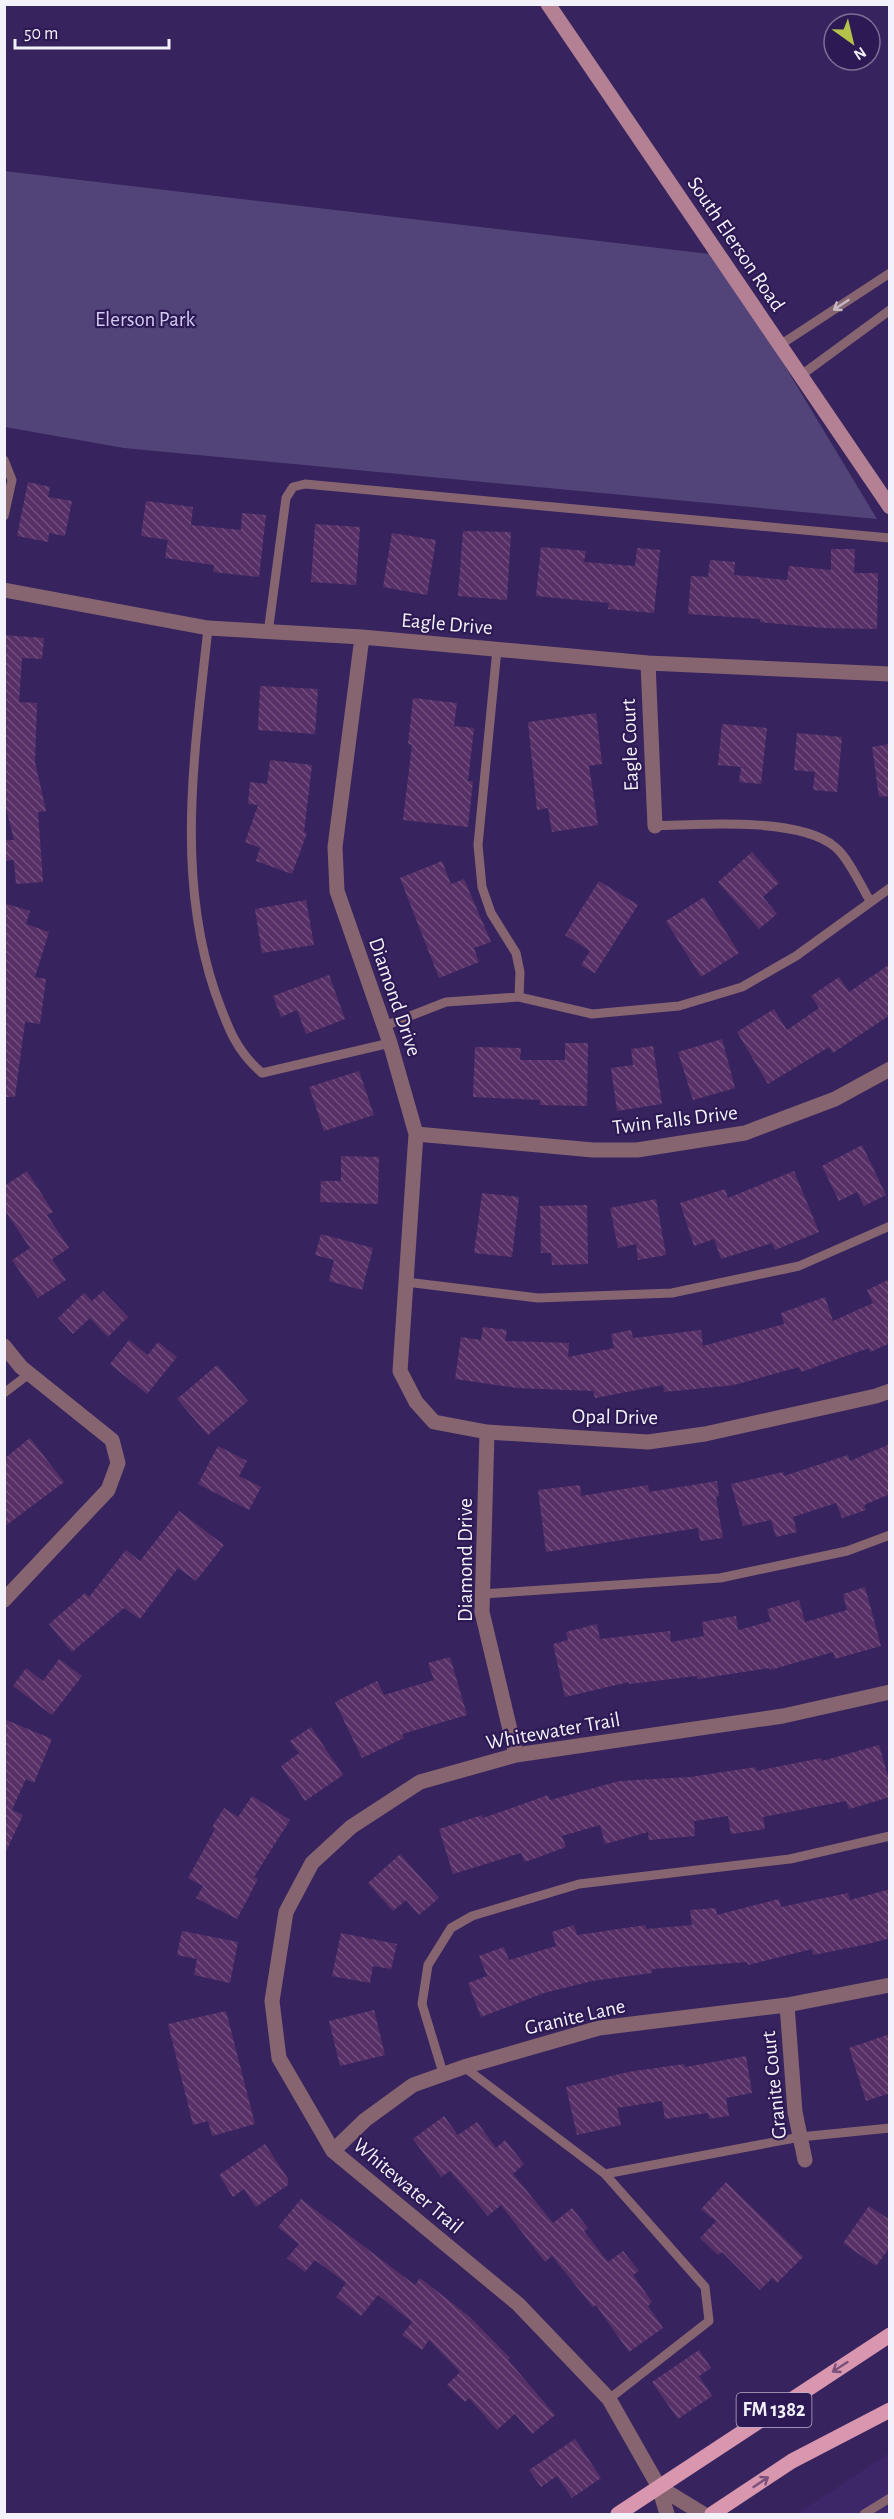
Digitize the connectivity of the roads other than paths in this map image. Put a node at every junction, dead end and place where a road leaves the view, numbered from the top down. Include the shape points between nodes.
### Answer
1 (548, 4) edge
2 (890, 273) edge
3 (890, 310) edge
4 (780, 345) junction
5 (800, 376) junction
6 (4, 460) edge
7 (890, 507) edge
8 (4, 516) edge
9 (890, 538) edge
10 (4, 590) edge
11 (208, 628) junction
12 (268, 633) junction
13 (362, 637) junction
14 (497, 650) junction
15 (648, 663) junction
16 (890, 674) edge
17 (655, 826) joint
18 (890, 888) edge
19 (870, 901) junction
20 (519, 997) junction
21 (382, 1027) junction
22 (390, 1043) junction
23 (890, 1069) edge
24 (416, 1134) junction
25 (890, 1226) edge
26 (406, 1282) junction
27 (4, 1346) edge
28 (400, 1371) joint
29 (29, 1374) junction
30 (890, 1391) edge
31 (4, 1393) edge
32 (487, 1432) junction
33 (890, 1535) edge
34 (482, 1594) junction
35 (4, 1600) edge
36 (890, 1692) edge
37 (516, 1755) junction
38 (890, 1836) edge
39 (890, 1985) edge
40 (787, 2005) junction
41 (464, 2067) junction
42 (443, 2073) junction
43 (890, 2128) edge
44 (800, 2137) junction
45 (333, 2151) junction
46 (805, 2160) dead end
47 (605, 2174) junction
48 (890, 2335) edge
49 (609, 2399) junction
50 (890, 2410) edge
51 (659, 2487) junction
52 (890, 2498) edge
53 (618, 2514) edge
54 (668, 2514) edge
55 (703, 2514) edge
56 (712, 2514) edge
57 (864, 2514) edge

1 - 4 street, South Elerson Road
2 -> 4 lane
3 - 5 lane
4 - 5 street, South Elerson Road
5 - 7 street, South Elerson Road
6 - 8 lane via 12,480
9 - 12 lane via 305,484 293,487 286,498
10 - 11 street, Eagle Drive
11 - 12 street, Eagle Drive
11 - 22 lane via 192,776 190,840 196,921 224,1016 243,1057 262,1073
12 - 13 street, Eagle Drive
13 - 14 street, Eagle Drive
13 - 21 street, Diamond Drive via 335,848 337,891
14 - 15 street, Eagle Drive
14 - 20 lane via 478,845 482,886 492,913 516,953
15 - 16 street, Eagle Drive
15 - 17 street, Eagle Court
17 - 19 lane via 714,823 786,828 815,835 836,847
18 - 19 lane
19 - 20 lane via 796,956 742,987 680,1006 592,1014
20 - 21 lane via 446,1002
21 - 22 street, Diamond Drive
22 - 24 street, Diamond Drive
23 - 24 street, Twin Falls Drive via 835,1099 745,1133 637,1150 593,1150
24 - 26 street, Diamond Drive
25 - 26 lane via 800,1266 672,1293 538,1298
26 - 28 street, Diamond Drive
27 - 29 street
28 - 32 street, Opal Drive via 416,1402 434,1422
29 - 31 lane
29 - 35 street via 112,1440 118,1463 108,1490
30 - 32 street, Opal Drive via 705,1434 648,1442
32 - 34 street, Diamond Drive
33 - 34 lane via 847,1551 720,1578
34 - 37 street, Diamond Drive via 482,1612
36 - 37 street, Whitewater Trail via 783,1716
37 - 45 street, Whitewater Trail via 420,1782 351,1827 312,1863 286,1912 272,2001 279,2058
38 - 42 lane via 790,1859 579,1884 472,1916 451,1928 428,1965 422,2004
39 - 40 street, Granite Lane
40 - 41 street, Granite Lane via 599,2028
40 - 44 street, Granite Court
41 - 42 street, Granite Lane
41 - 47 lane
42 - 45 street, Granite Lane via 413,2085 365,2120
43 - 44 lane
44 - 46 street, Granite Court
44 - 47 lane
45 - 49 street, Whitewater Trail via 518,2304
47 - 49 lane via 705,2287 709,2321
48 -> 51 main road, FM 1382
49 - 51 street, Whitewater Trail
56 -> 50 main road, FM 1382 via 792,2461
51 - 53 main road, FM 1382
51 - 54 street, Whitewater Trail
51 - 55 street, Whitewater Trail
52 - 57 lane

